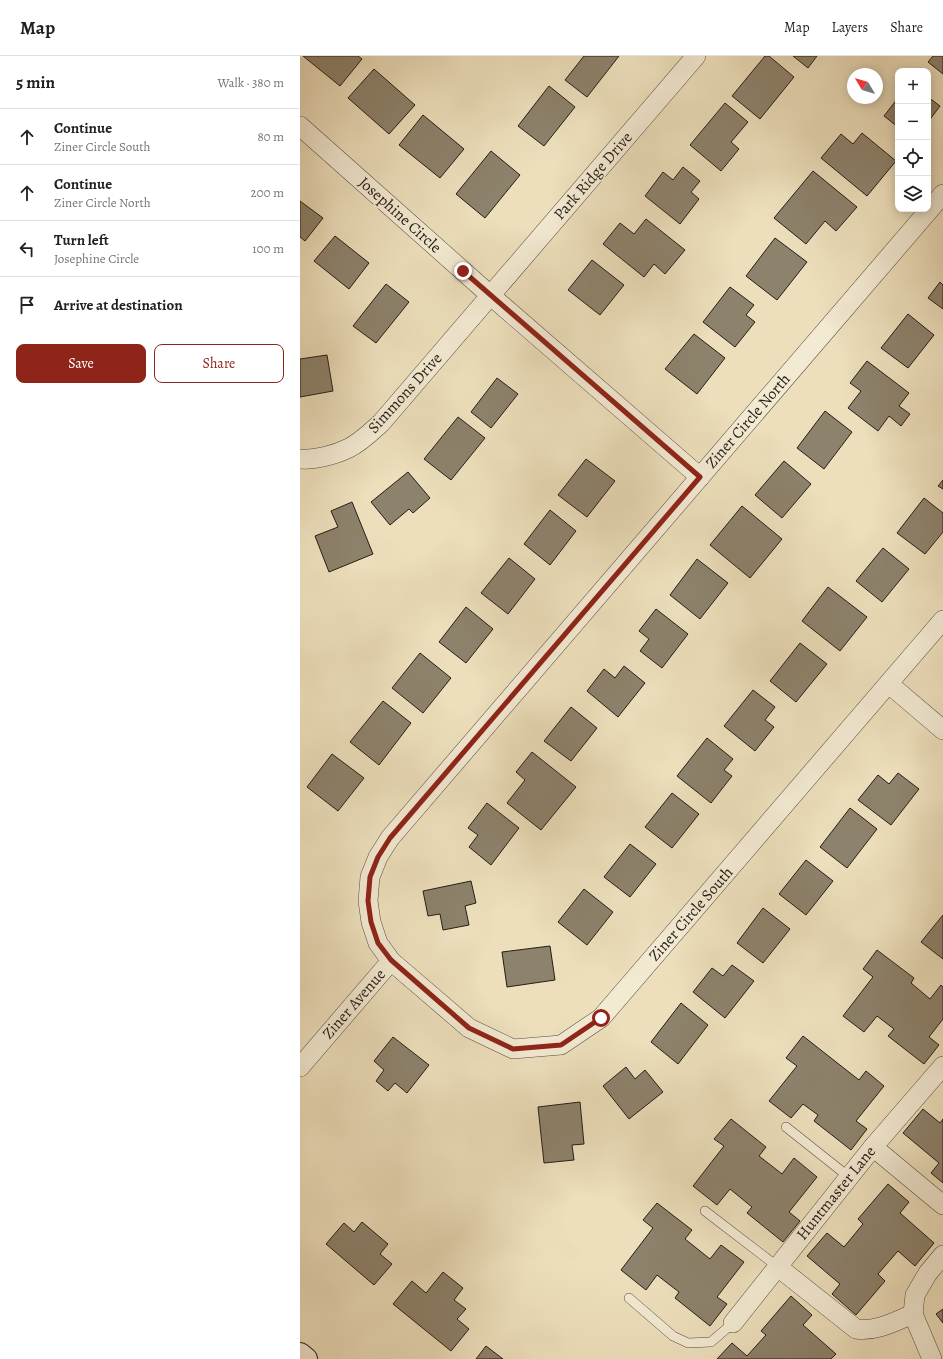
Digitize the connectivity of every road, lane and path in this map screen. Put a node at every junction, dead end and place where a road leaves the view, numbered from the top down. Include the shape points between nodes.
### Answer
1 (696, 56) edge
2 (300, 126) edge
3 (943, 194) edge
4 (490, 295) junction
5 (300, 459) edge
6 (700, 477) junction
7 (943, 620) edge
8 (889, 684) junction
9 (943, 730) edge
10 (391, 960) junction
11 (300, 1066) edge
12 (943, 1066) edge
13 (786, 1127) dead end
14 (873, 1147) junction
15 (849, 1177) junction
16 (943, 1205) edge
17 (705, 1211) dead end
18 (943, 1256) edge
19 (778, 1267) junction
20 (629, 1298) dead end
21 (913, 1314) junction
22 (733, 1323) joint
23 (300, 1354) edge
24 (306, 1359) edge
25 (932, 1359) edge

1 - 4 street, Park Ridge Drive
2 - 4 street, Josephine Circle
3 - 6 street, Ziner Circle North
4 - 5 street, Simmons Drive via 381,423 365,437 349,448 308,460
4 - 6 street, Josephine Circle
6 - 10 street, Ziner Circle North via 390,838 378,857 370,877 368,901 378,943
7 - 8 street, Ziner Circle South
8 - 9 street
8 - 10 street, Ziner Circle South via 601,1018 561,1045 513,1049 469,1028
10 - 11 street, Ziner Avenue
12 - 14 street, Huntmaster Lane
13 - 15 lane
14 - 15 street, Huntmaster Lane
14 - 16 street
15 - 19 street, Huntmaster Lane
17 - 19 lane
18 - 21 street via 928,1273 915,1295
19 - 21 street via 856,1329 877,1328
19 - 22 street, Huntmaster Lane
20 - 22 lane via 673,1336 688,1343 711,1342
21 - 25 street
23 - 24 street

